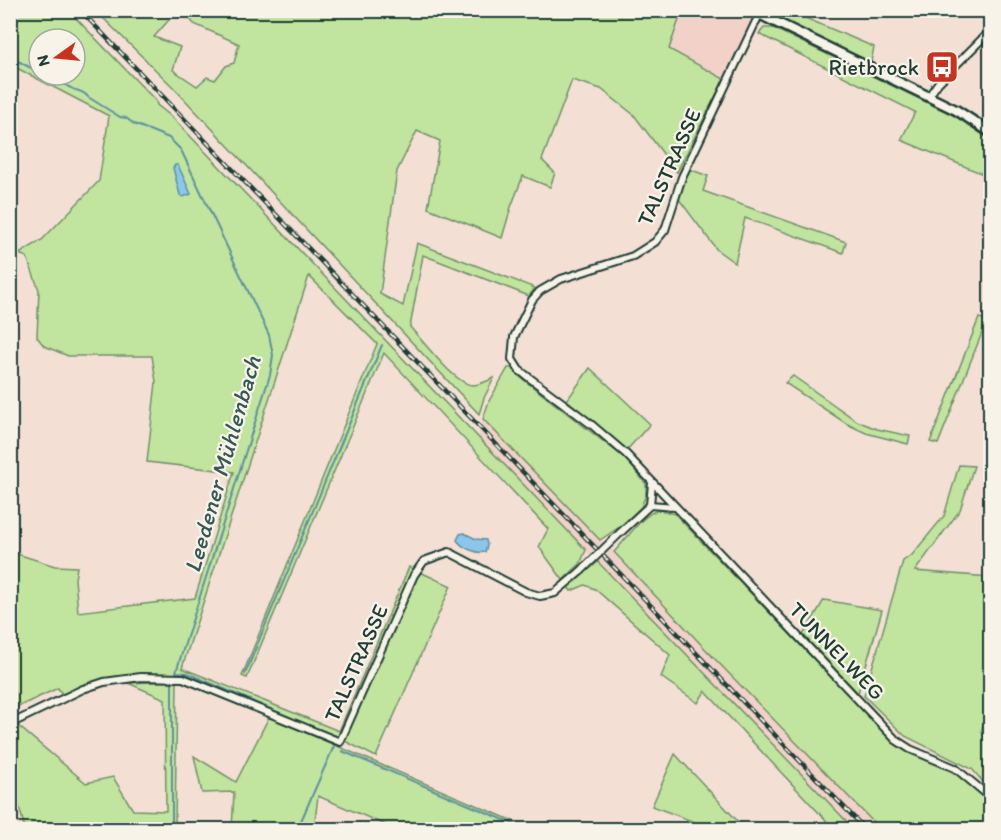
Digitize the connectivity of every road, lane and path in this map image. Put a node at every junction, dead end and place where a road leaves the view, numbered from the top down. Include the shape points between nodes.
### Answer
1 (755, 13) edge
2 (990, 31) edge
3 (929, 96) junction
4 (990, 132) edge
5 (652, 483) junction
6 (650, 505) junction
7 (675, 507) junction
8 (10, 724) edge
9 (990, 797) edge

1 - 3 main road
1 - 5 street, TALSTRASSE via 682,177 664,231 633,256 548,284 532,300 514,337 512,360 519,370 601,432
2 - 3 street
3 - 4 main road
5 - 6 street
5 - 7 street, TALSTRASSE
6 - 7 street
6 - 8 street, TALSTRASSE, bridge via 555,593 540,596 526,592 449,552 424,561 340,742 183,678 141,677 104,682
7 - 9 street, TUNNELWEG via 896,740 965,774

